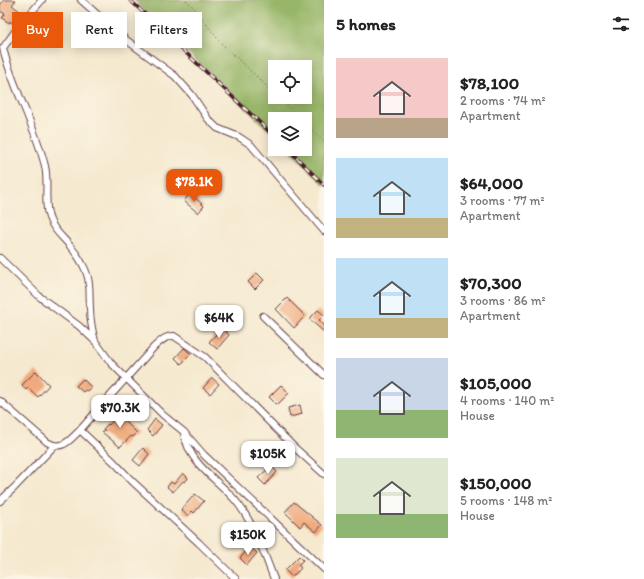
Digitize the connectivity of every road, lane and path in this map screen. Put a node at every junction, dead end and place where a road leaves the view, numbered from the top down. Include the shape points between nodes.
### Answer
1 (42, 0) edge
2 (81, 0) edge
3 (186, 0) edge
4 (268, 87) edge
5 (285, 104) edge
6 (294, 112) edge
7 (312, 130) edge
8 (324, 141) edge
9 (324, 231) edge
10 (0, 258) edge
11 (263, 316) dead end
12 (95, 341) junction
13 (324, 375) edge
14 (126, 378) junction
15 (0, 401) edge
16 (80, 430) junction
17 (184, 432) junction
18 (54, 446) junction
19 (324, 474) edge
20 (0, 501) edge
21 (324, 569) edge
22 (236, 579) edge
23 (274, 579) edge

1 - 12 street via 3,48 45,166 50,221 80,258 89,279 90,319
2 - 9 street via 125,39 175,76 217,128 251,145
3 - 4 path via 221,43
5 - 6 path
7 - 8 path
10 - 12 street via 40,297
11 - 13 street
12 - 14 street
14 - 16 street
14 - 17 street
14 - 19 street via 154,347 166,337 174,336 205,358
15 - 18 street
16 - 18 street via 68,442
16 - 22 street
17 - 21 street via 204,455
17 - 23 street via 186,445 198,464 231,495 251,524
18 - 20 street

